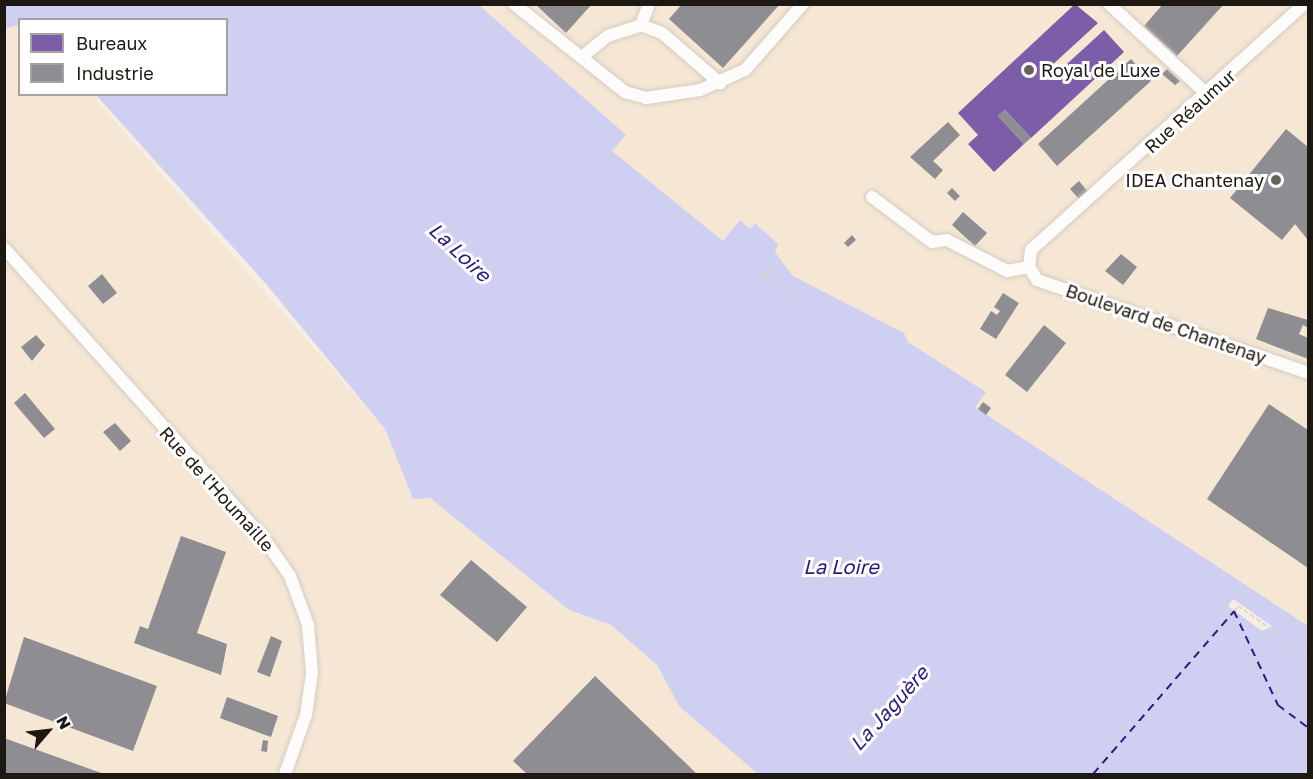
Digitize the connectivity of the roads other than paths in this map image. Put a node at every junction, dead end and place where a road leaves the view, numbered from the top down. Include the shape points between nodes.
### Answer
1 (514, 4) edge
2 (649, 4) edge
3 (802, 4) edge
4 (1108, 4) edge
5 (1304, 4) edge
6 (641, 25) junction
7 (583, 56) junction
8 (720, 83) junction
9 (1208, 95) junction
10 (872, 197) dead end
11 (4, 248) edge
12 (1029, 267) junction
13 (1308, 373) edge
14 (285, 774) edge

1 - 7 street
2 - 6 street
3 - 8 street via 745,70
4 - 9 street
5 - 9 street, Rue Réaumur
6 - 7 street via 608,36
6 - 8 street via 662,33
7 - 8 street via 625,92 646,98
9 - 12 street, Rue Réaumur via 1031,250
10 - 12 street via 932,242 947,240 1007,271
11 - 14 street, Rue de l'Houmaille via 265,540 290,576 306,615 312,661 308,707
12 - 13 street, Boulevard de Chantenay via 1037,280

